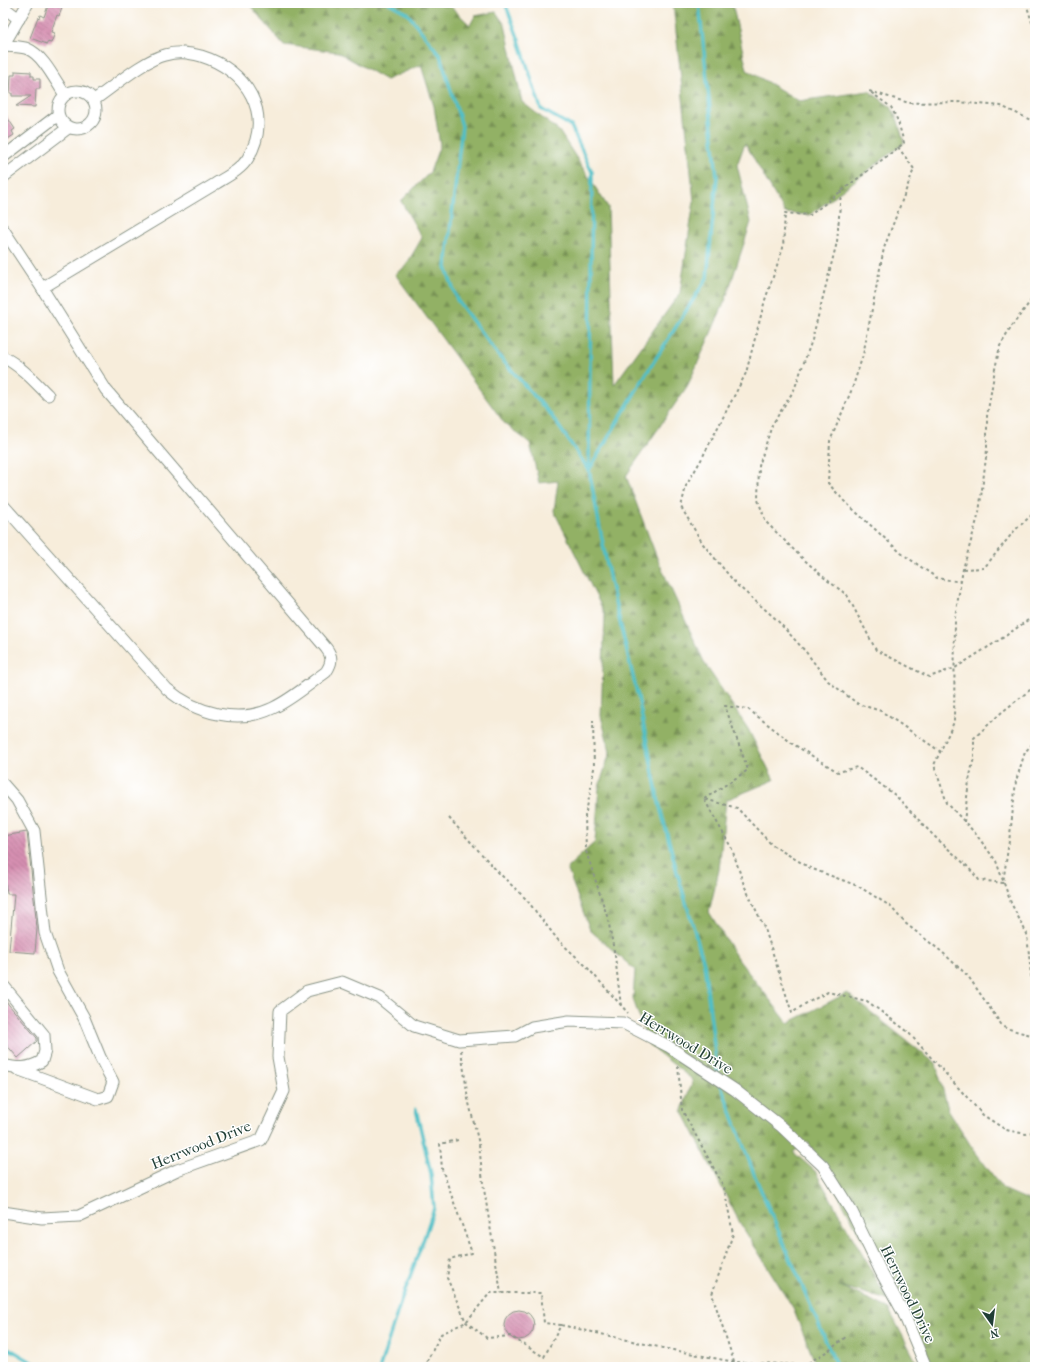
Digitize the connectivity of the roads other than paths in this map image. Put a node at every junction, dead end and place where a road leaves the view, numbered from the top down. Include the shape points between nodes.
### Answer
1 (28, 3) edge
2 (3, 7) edge
3 (19, 19) junction
4 (3, 46) edge
5 (65, 95) junction
6 (94, 100) junction
7 (58, 115) junction
8 (68, 128) junction
9 (3, 157) edge
10 (3, 177) edge
11 (3, 229) edge
12 (42, 288) junction
13 (3, 358) edge
14 (48, 395) dead end
15 (3, 505) edge
16 (3, 784) edge
17 (3, 986) edge
18 (3, 1066) edge
19 (17, 1069) junction
20 (3, 1212) edge
21 (926, 1367) edge

1 - 3 street
2 - 3 street
3 - 4 street
4 - 5 street via 27,48 35,52
5 - 6 street via 80,91
5 - 7 street via 58,104
6 - 8 street via 95,116 89,125 79,130
6 - 12 street via 149,61 164,55 188,52 221,64 236,73 246,85 258,111 259,125 255,144 248,159 240,168
7 - 8 street
7 - 9 street
8 - 10 street
11 - 12 street
12 - 15 street via 106,390 326,648 332,660 330,666 326,672 282,703 258,713 242,716 223,715 191,706 167,689
13 - 14 street via 27,373
16 - 19 street via 17,800 34,831 45,933 58,971 84,1018 113,1082 108,1096 98,1099
17 - 19 street via 44,1035 45,1051 42,1060 32,1066
18 - 19 street
20 - 21 street, Herrwood Drive via 42,1218 79,1216 177,1170 261,1140 284,1091 278,1056 280,1011 307,991 342,982 380,998 414,1026 459,1040 515,1036 532,1027 568,1021 623,1023 676,1051 735,1090 782,1127 823,1166 852,1212 903,1312

